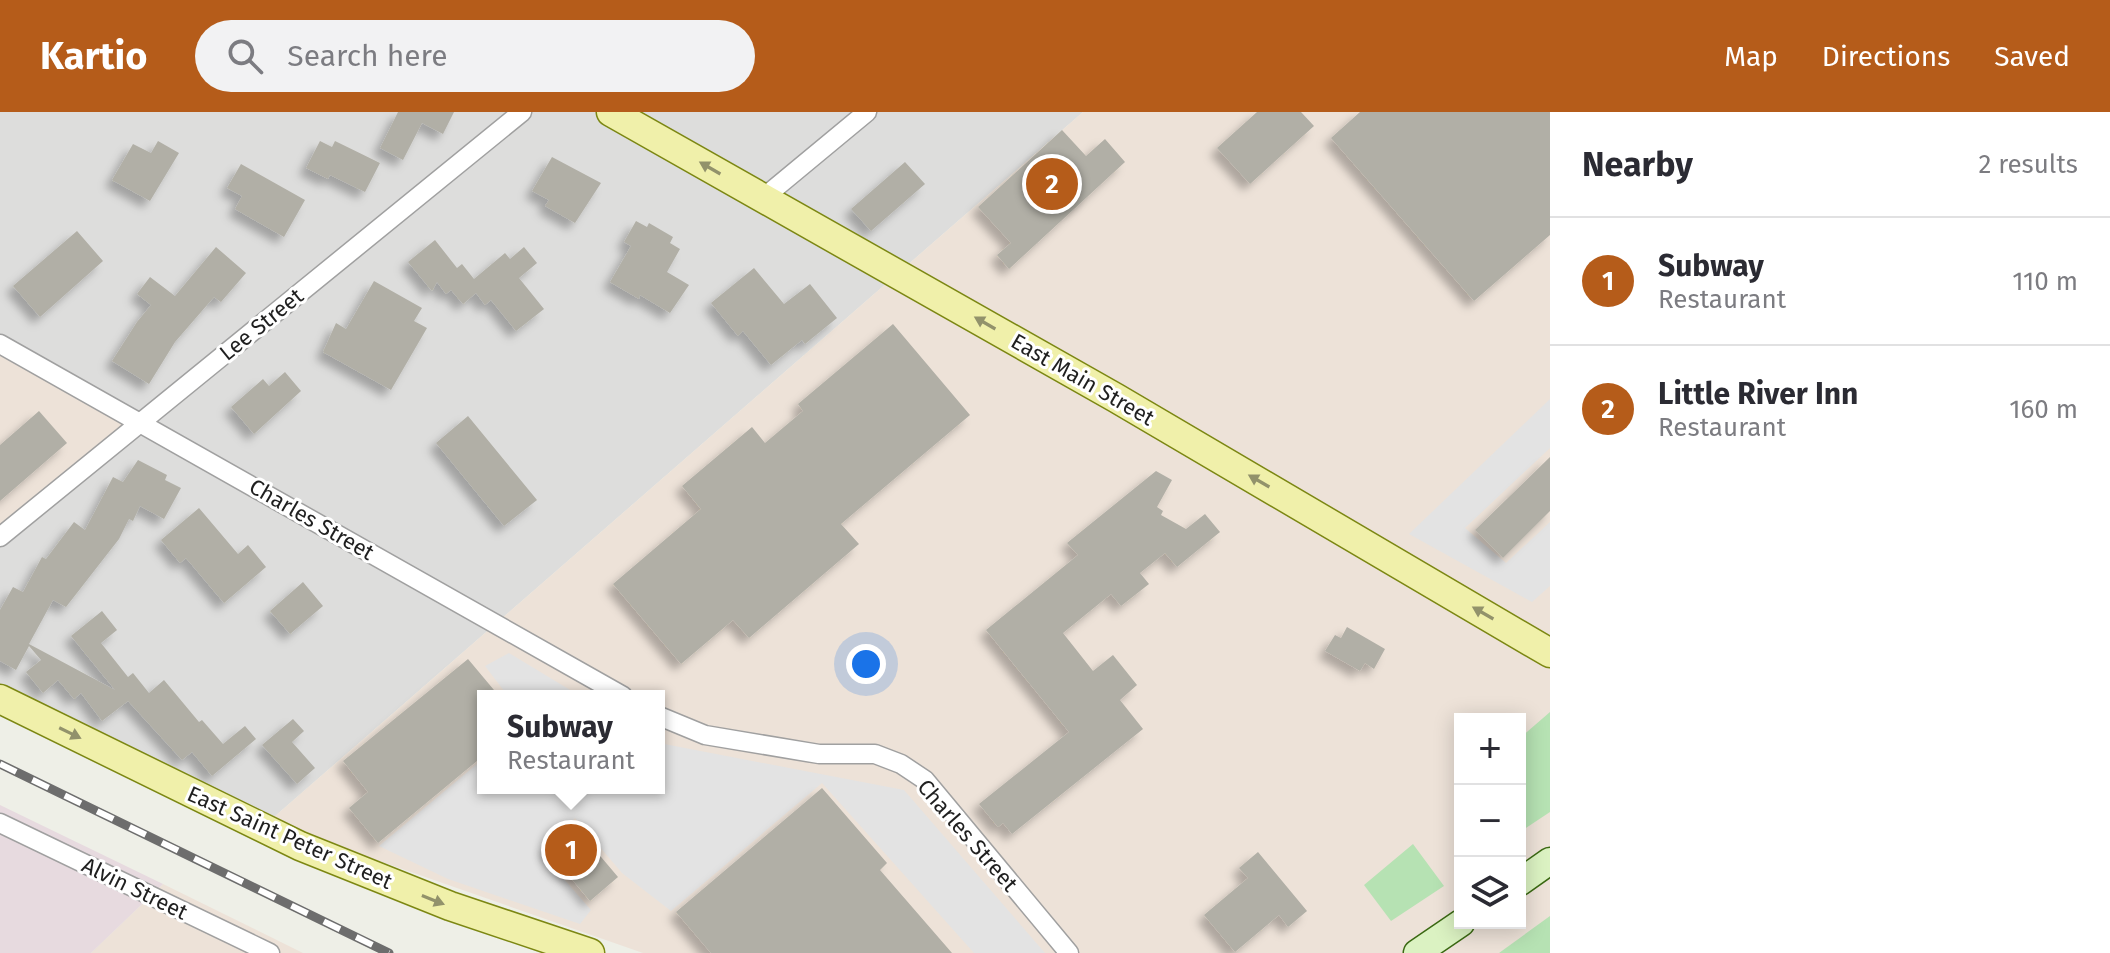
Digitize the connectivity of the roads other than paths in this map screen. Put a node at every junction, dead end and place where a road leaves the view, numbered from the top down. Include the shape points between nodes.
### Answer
1 (522, 112) edge
2 (611, 112) edge
3 (867, 112) edge
4 (762, 199) junction
5 (0, 344) edge
6 (141, 422) junction
7 (0, 537) edge
8 (1550, 653) edge
9 (612, 690) edge
10 (0, 699) edge
11 (665, 718) edge
12 (0, 823) edge
13 (1550, 861) edge
14 (1526, 878) edge
15 (1454, 928) edge
16 (270, 953) edge
17 (590, 953) edge
18 (1069, 953) edge
19 (1417, 953) edge

1 - 6 street, Lee Street
4 -> 2 main road, East Main Street
3 - 4 street
8 -> 4 main road, East Main Street via 1138,410
5 - 6 street, Charles Street
6 - 7 street, Lee Street
6 - 9 street, Charles Street
10 -> 17 main road, East Saint Peter Street via 300,846 450,906
11 - 18 street, Charles Street via 705,735 819,754 875,754 901,764 925,780
12 - 16 street, Alvin Street
13 - 14 main road
15 - 19 main road

